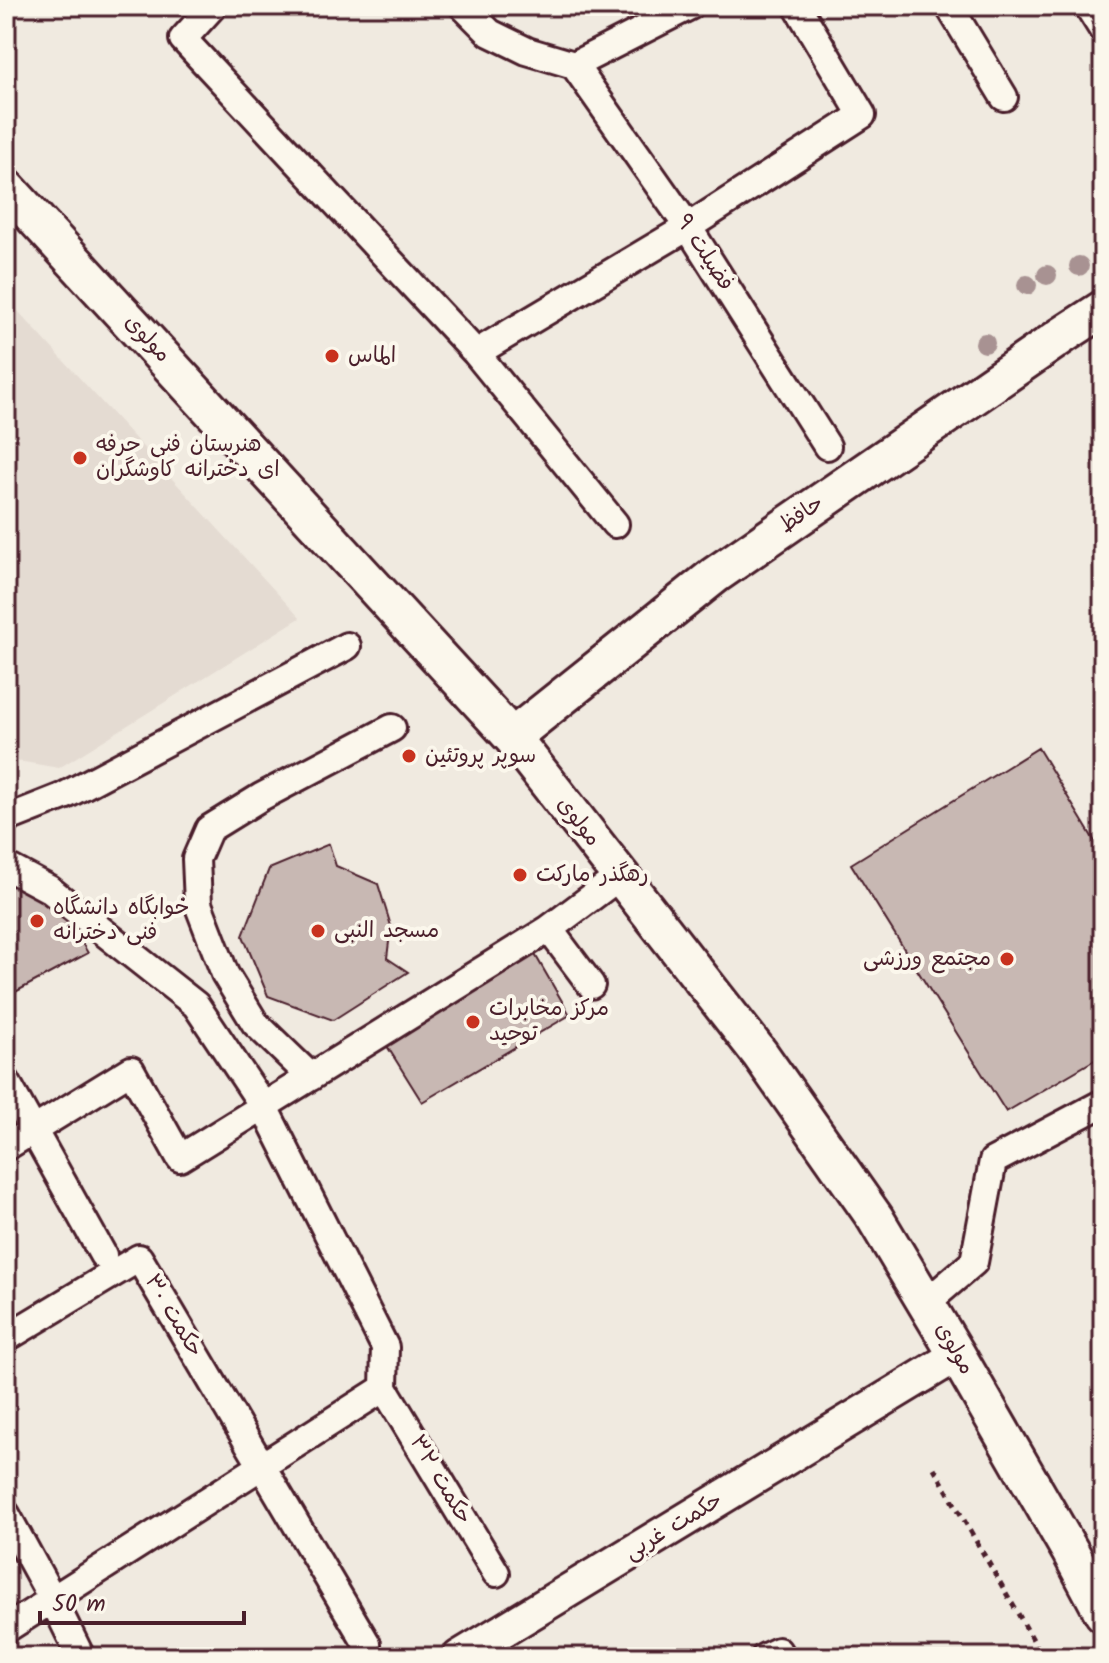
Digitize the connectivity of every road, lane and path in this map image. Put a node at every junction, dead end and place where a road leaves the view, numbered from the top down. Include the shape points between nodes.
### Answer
1 (213, 6) edge
2 (463, 6) edge
3 (690, 6) edge
4 (797, 6) edge
5 (949, 6) edge
6 (1088, 6) edge
7 (1103, 30) edge
8 (574, 65) junction
9 (1004, 97) dead end
10 (6, 187) edge
11 (688, 227) junction
12 (1103, 309) edge
13 (476, 353) junction
14 (827, 446) dead end
15 (615, 524) dead end
16 (347, 646) dead end
17 (392, 728) dead end
18 (512, 737) junction
19 (6, 819) edge
20 (6, 866) edge
21 (620, 876) junction
22 (549, 929) junction
23 (591, 985) dead end
24 (311, 1077) junction
25 (6, 1081) edge
26 (264, 1107) junction
27 (1101, 1108) edge
28 (36, 1135) junction
29 (6, 1147) edge
30 (6, 1161) edge
31 (103, 1255) dead end
32 (926, 1303) junction
33 (6, 1338) edge
34 (957, 1355) junction
35 (384, 1388) junction
36 (262, 1466) junction
37 (934, 1468) dead end
38 (6, 1514) edge
39 (496, 1573) dead end
40 (53, 1600) junction
41 (1103, 1613) edge
42 (6, 1629) edge
43 (367, 1644) dead end
44 (493, 1648) edge
45 (81, 1657) edge
46 (459, 1657) edge
47 (765, 1657) edge
48 (781, 1657) edge
49 (1043, 1657) edge

1 - 13 street via 183,39
2 - 8 street via 490,33
3 - 8 street
4 - 11 street via 862,115
5 - 9 street
6 - 7 street
8 - 11 street, فضیلت ۹
10 - 18 main road, مولوی
11 - 13 street
11 - 14 street, فضیلت ۹
12 - 18 main road, حافظ via 715,575
13 - 15 street
16 - 19 street via 64,796
17 - 24 street via 209,829 196,859 198,904 225,974 255,1023
18 - 21 main road, مولوی
20 - 26 street via 49,889 196,1005
21 - 22 street
21 - 32 main road, مولوی via 760,1054 875,1218
22 - 23 street
22 - 24 street
24 - 26 street
25 - 28 street
26 - 28 street via 180,1158 136,1080
26 - 35 street via 385,1347
27 - 32 street via 993,1161 974,1262
28 - 29 street
28 - 30 street
28 - 31 street
32 - 34 main road, مولوی
33 - 36 street, حکمت ۳۰ via 139,1258
34 - 41 main road, مولوی
34 - 44 street, حکمت غربی
35 - 36 street
35 - 39 street, حکمت ۳۲
36 - 40 street
36 - 43 street
37 - 49 path
38 - 40 street
40 - 42 street
40 - 45 street
44 - 46 street, حکمت غربی
47 - 48 street via 778,1651

